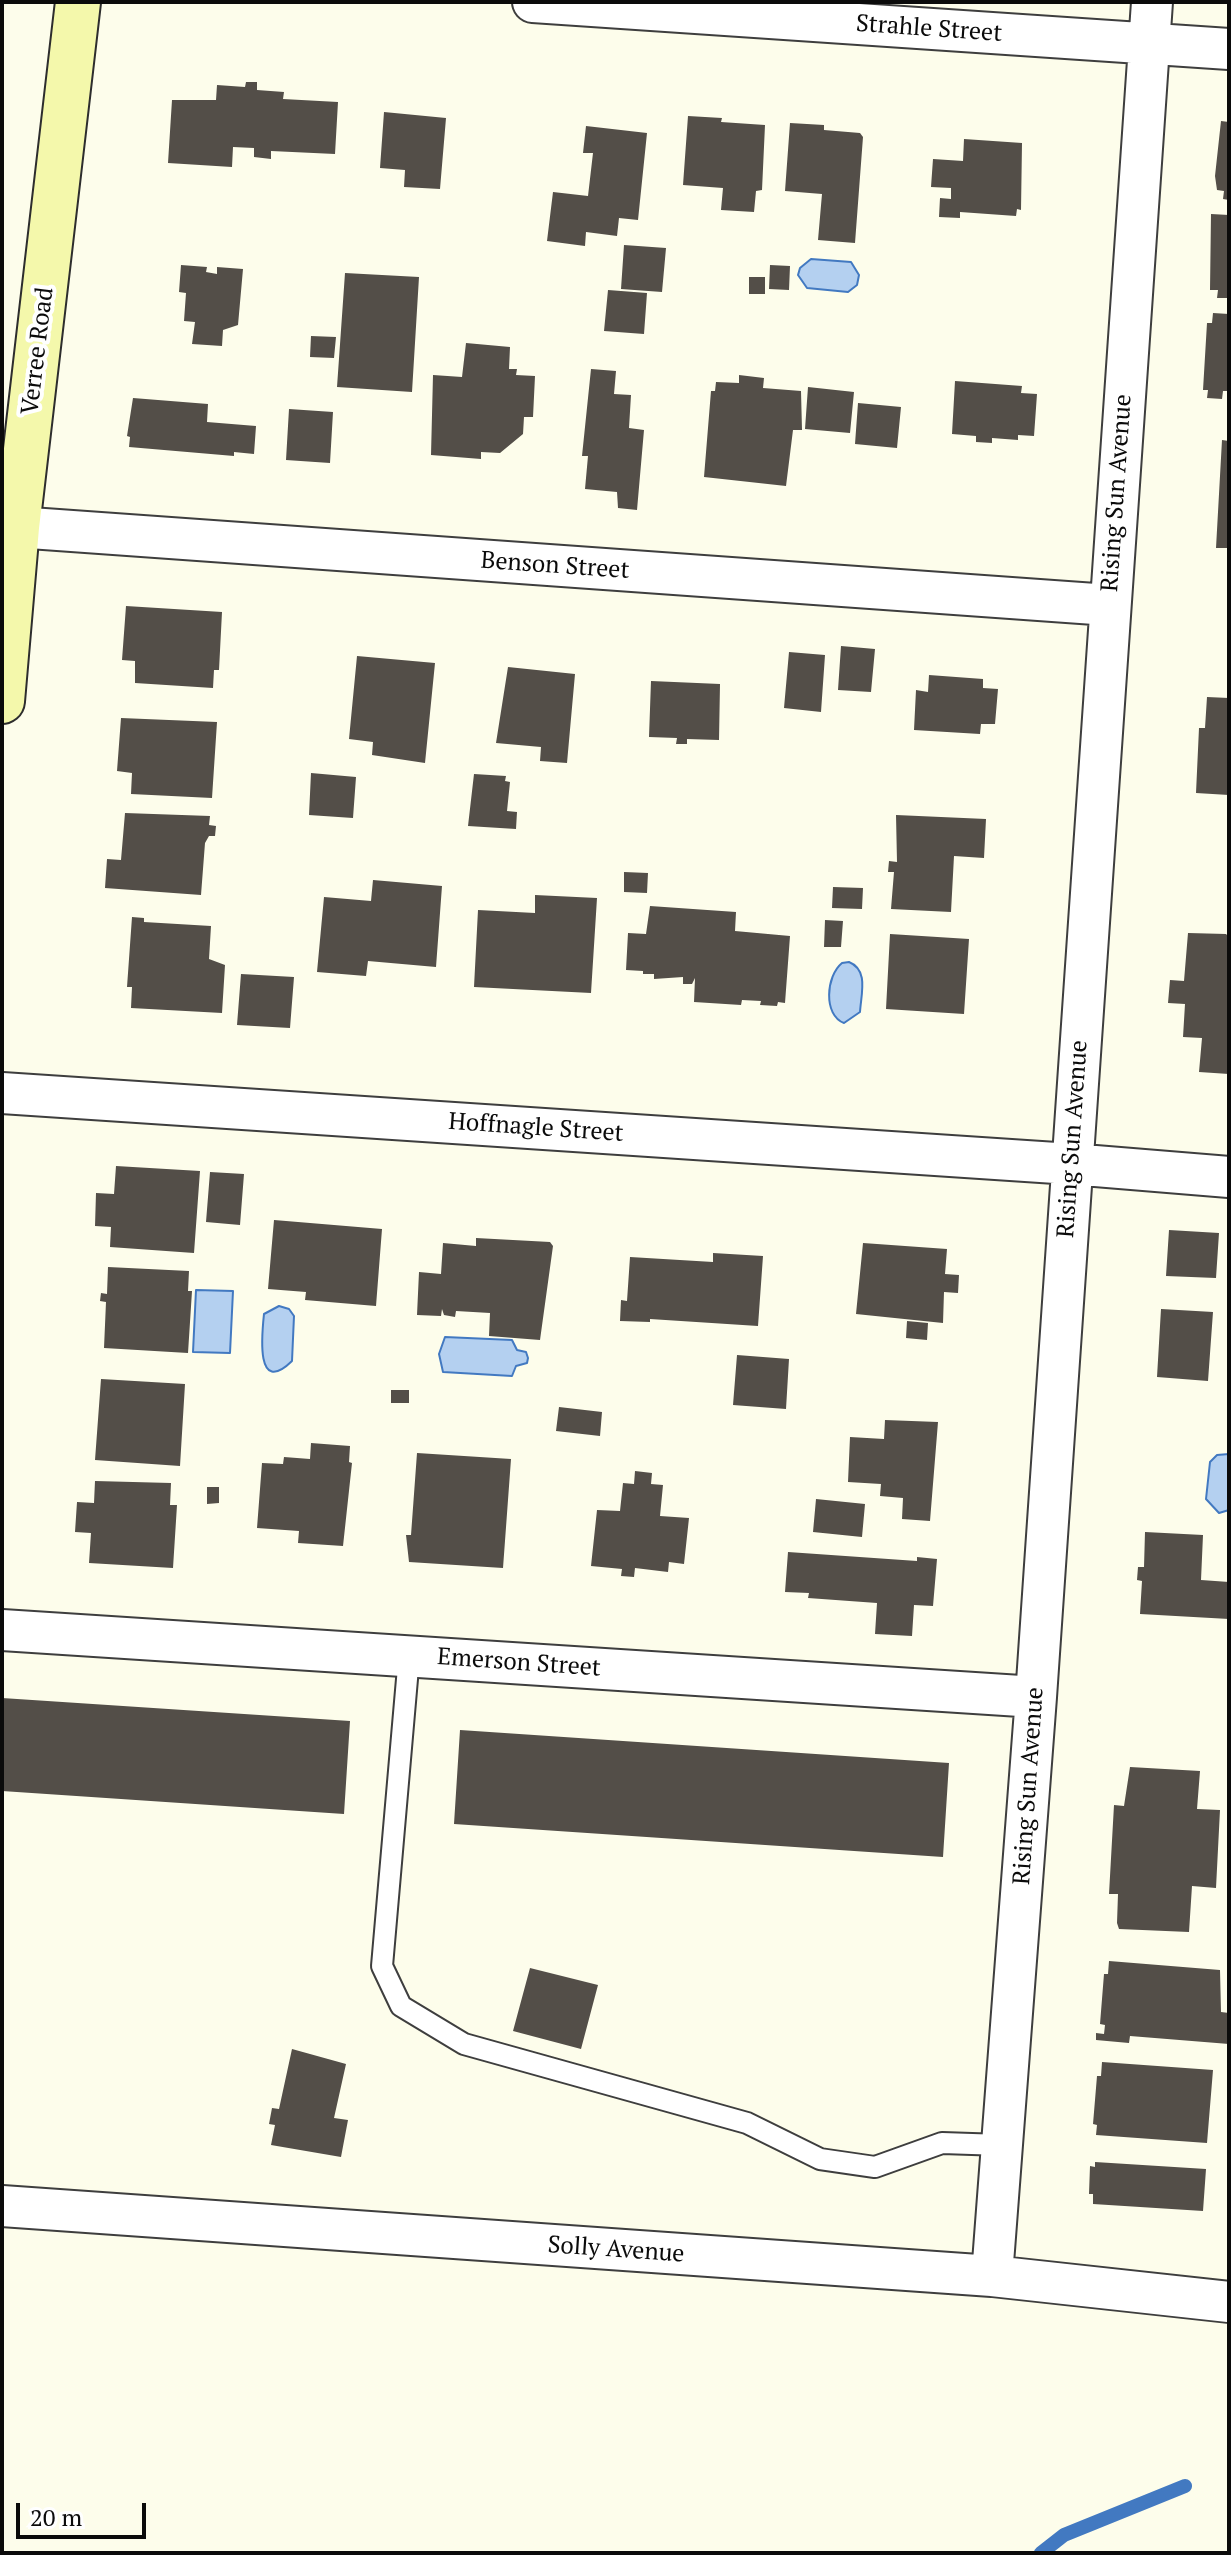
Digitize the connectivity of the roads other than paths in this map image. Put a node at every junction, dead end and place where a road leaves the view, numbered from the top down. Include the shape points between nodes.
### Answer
1 (78, 2) edge
2 (533, 2) edge
3 (1152, 2) edge
4 (1149, 44) junction
5 (1229, 49) edge
6 (10, 526) edge
7 (1109, 605) junction
8 (2, 701) edge
9 (2, 1093) edge
10 (1071, 1164) junction
11 (1229, 1177) edge
12 (2, 1630) edge
13 (409, 1656) junction
14 (1036, 1697) junction
15 (1002, 2145) junction
16 (2, 2206) edge
17 (992, 2276) junction
18 (1229, 2302) edge

1 - 6 main road, Verree Road
2 - 4 street, Strahle Street
3 - 4 street, Rising Sun Avenue
4 - 5 street, Strahle Street
4 - 7 street, Rising Sun Avenue
6 - 7 street, Benson Street
6 - 8 main road, Verree Road
7 - 10 street, Rising Sun Avenue
9 - 10 street, Hoffnagle Street
10 - 11 street, Hoffnagle Street
10 - 14 street, Rising Sun Avenue
12 - 13 street, Emerson Street
13 - 14 street, Emerson Street
13 - 15 lane via 382,1966 401,2006 464,2044 747,2123 820,2159 875,2167 942,2143
14 - 15 street, Rising Sun Avenue
15 - 17 street, Rising Sun Avenue
16 - 17 street, Solly Avenue
17 - 18 street, Solly Avenue

